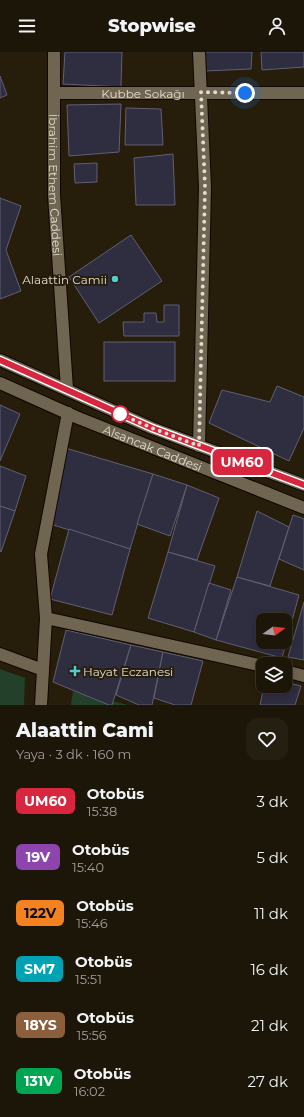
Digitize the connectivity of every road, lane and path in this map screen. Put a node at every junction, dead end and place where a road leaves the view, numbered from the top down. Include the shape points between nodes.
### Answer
1 (54, 52) edge
2 (199, 52) edge
3 (201, 92) junction
4 (54, 93) junction
5 (304, 93) edge
6 (0, 360) edge
7 (0, 383) edge
8 (67, 389) junction
9 (68, 413) junction
10 (199, 446) junction
11 (304, 485) edge
12 (304, 508) edge
13 (46, 618) junction
14 (0, 654) edge
15 (256, 664) edge
16 (43, 670) junction
17 (292, 673) edge
18 (304, 676) edge
19 (41, 705) edge

1 - 4 street, İbrahim Ethem Caddesi
2 - 3 street
3 - 4 street, Kubbe Sokağı
3 - 5 street, Kubbe Sokağı
3 - 10 street via 205,187
4 - 8 street, İbrahim Ethem Caddesi via 54,195
6 - 8 street, Alsancak Caddesi
7 - 9 street, Alsancak Caddesi
8 - 9 street
8 - 10 street, Alsancak Caddesi via 152,428
9 - 12 street, Alsancak Caddesi
9 - 13 street via 41,554
10 - 11 street, Alsancak Caddesi
13 - 15 street
13 - 16 street
14 - 16 street
16 - 19 street
17 - 18 street

